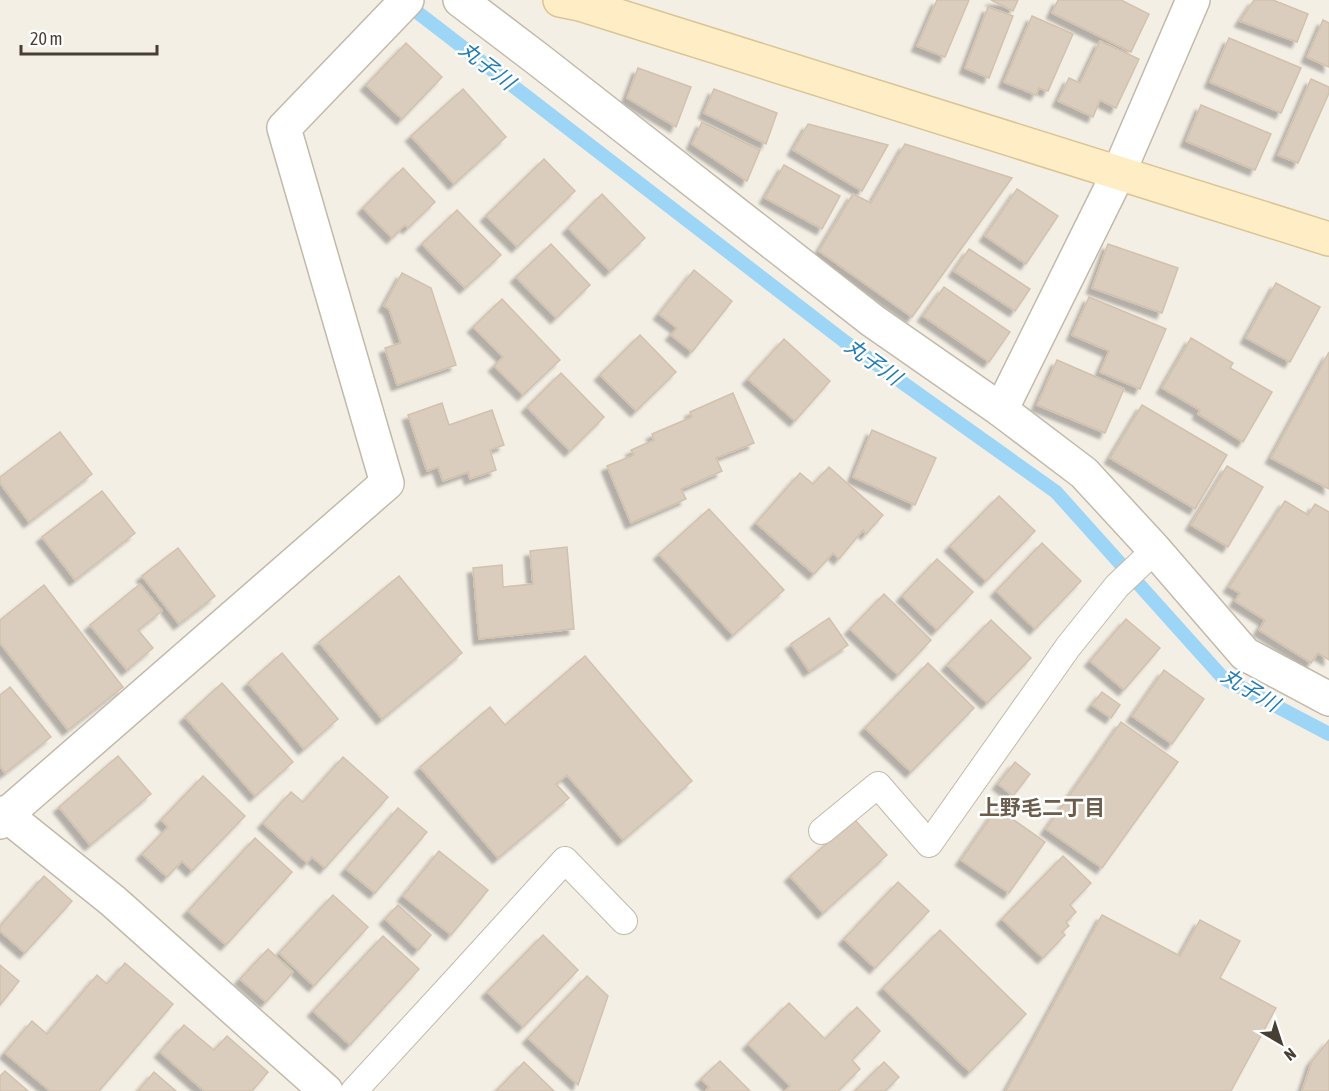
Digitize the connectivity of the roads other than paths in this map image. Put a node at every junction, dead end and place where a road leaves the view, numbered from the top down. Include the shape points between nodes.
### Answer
1 (407, 0) edge
2 (460, 0) edge
3 (560, 0) edge
4 (1193, 0) edge
5 (1119, 172) junction
6 (1329, 239) edge
7 (1002, 410) junction
8 (1150, 554) junction
9 (1329, 699) edge
10 (2, 817) edge
11 (822, 831) dead end
12 (624, 921) dead end
13 (309, 1086) edge
14 (354, 1091) edge

1 - 10 street via 285,128 387,483
2 - 7 street via 873,321
3 - 5 street
4 - 5 street
5 - 6 street
5 - 7 street
7 - 8 street via 1084,473
8 - 9 street via 1245,654
8 - 11 lane via 1117,586 1068,647 929,844 879,785
10 - 13 street via 113,901
12 - 14 lane via 565,860

